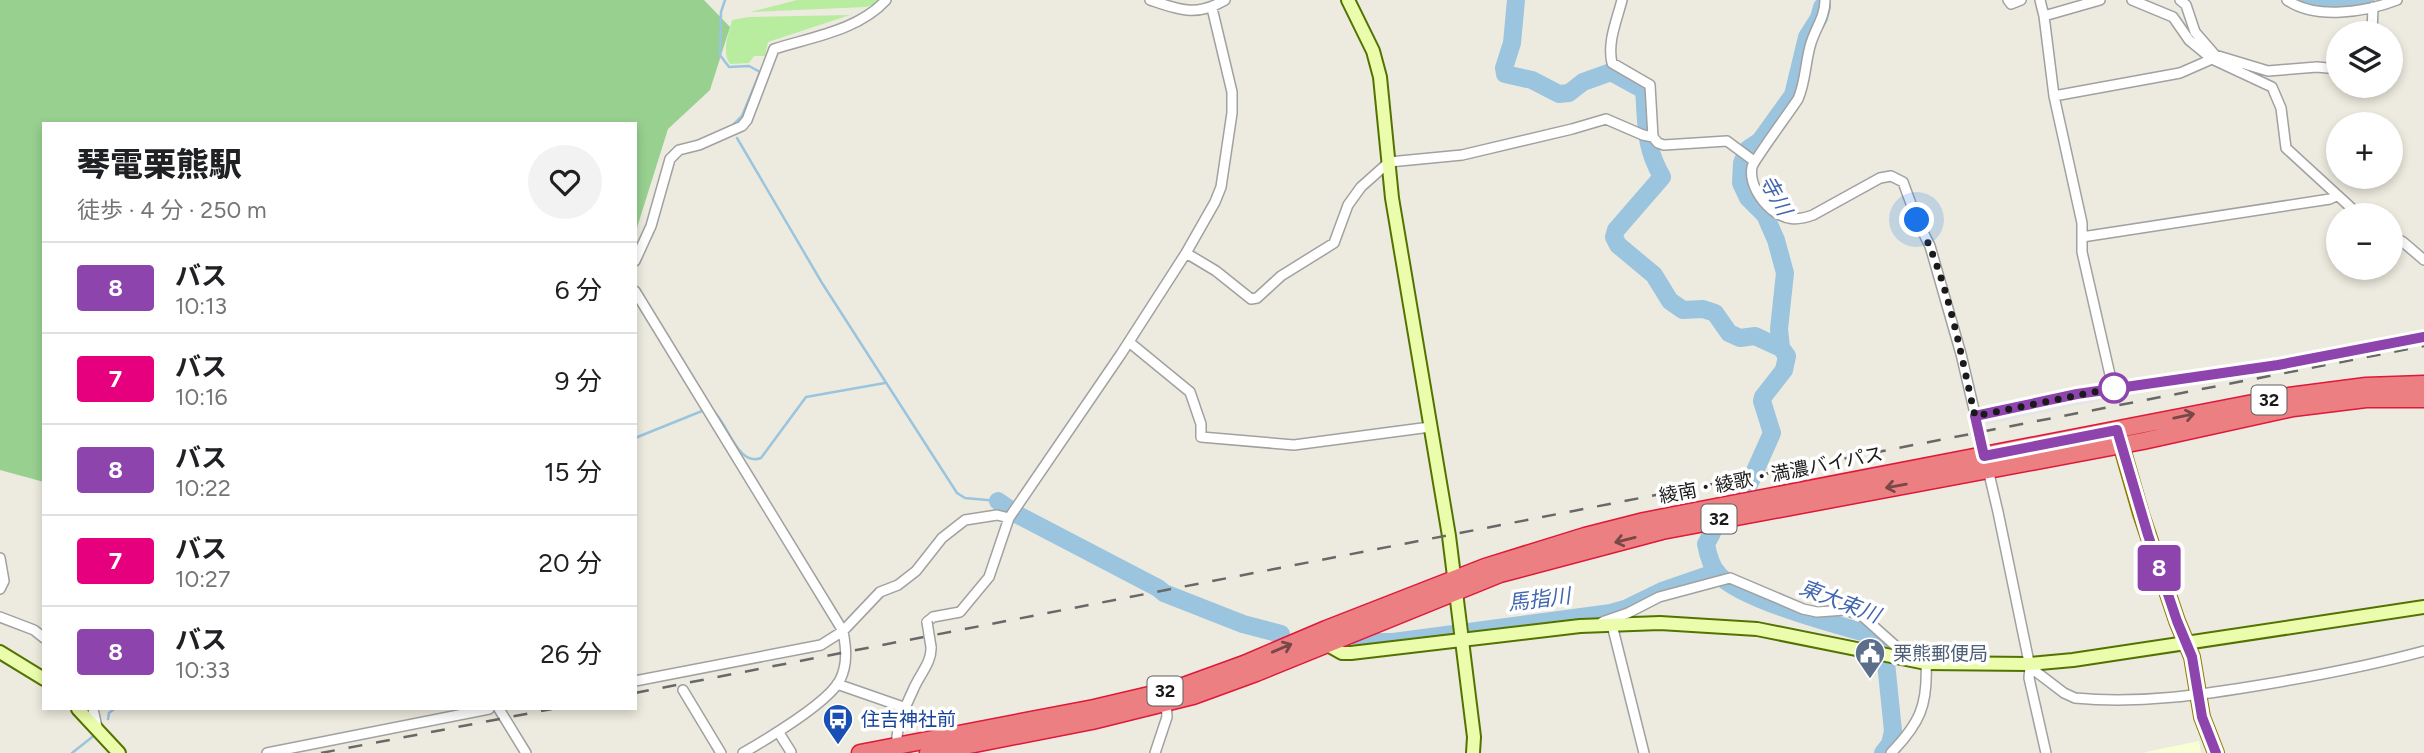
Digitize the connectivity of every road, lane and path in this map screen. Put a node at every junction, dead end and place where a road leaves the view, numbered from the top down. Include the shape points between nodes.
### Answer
1 (886, 0) edge
2 (1150, 0) edge
3 (1225, 0) edge
4 (1348, 0) edge
5 (1622, 0) edge
6 (1825, 0) edge
7 (2008, 0) edge
8 (2021, 0) edge
9 (2040, 0) edge
10 (2101, 0) edge
11 (2133, 0) edge
12 (2180, 0) edge
13 (2287, 0) edge
14 (2397, 0) edge
15 (2373, 7) junction
16 (1212, 8) junction
17 (2044, 16) junction
18 (2372, 21) edge
19 (2214, 57) junction
20 (2326, 67) edge
21 (2054, 96) junction
22 (1649, 136) junction
23 (1749, 157) junction
24 (1388, 162) junction
25 (2336, 196) junction
26 (2345, 203) edge
27 (2082, 237) junction
28 (2403, 243) edge
29 (1186, 253) junction
30 (637, 257) edge
31 (2424, 260) edge
32 (637, 293) edge
33 (2424, 337) edge
34 (1129, 342) junction
35 (2424, 384) edge
36 (2113, 388) junction
37 (2424, 399) edge
38 (1975, 416) junction
39 (1430, 426) junction
40 (2119, 438) junction
41 (1986, 462) junction
42 (1013, 514) junction
43 (0, 558) edge
44 (1455, 585) junction
45 (0, 589) edge
46 (2424, 607) edge
47 (0, 617) edge
48 (1594, 625) junction
49 (1612, 625) junction
50 (843, 631) junction
51 (1461, 635) junction
52 (42, 636) edge
53 (2186, 643) junction
54 (1326, 645) junction
55 (2424, 651) edge
56 (0, 652) edge
57 (1906, 659) junction
58 (1926, 663) junction
59 (2029, 666) junction
60 (42, 678) edge
61 (637, 681) edge
62 (837, 684) junction
63 (683, 690) dead end
64 (2198, 695) junction
65 (1165, 698) junction
66 (906, 708) junction
67 (79, 710) edge
68 (93, 710) edge
69 (484, 710) edge
70 (500, 710) edge
71 (97, 728) junction
72 (779, 733) junction
73 (897, 746) junction
74 (791, 752) edge
75 (119, 753) edge
76 (267, 753) edge
77 (526, 753) edge
78 (721, 753) edge
79 (743, 753) edge
80 (860, 753) edge
81 (928, 753) edge
82 (1155, 753) edge
83 (1473, 753) edge
84 (1644, 753) edge
85 (1891, 753) edge
86 (2046, 753) edge
87 (2216, 753) edge

1 - 30 street via 842,28 774,49 742,126 679,150 670,159
2 - 16 street via 1188,11
3 - 16 street
4 - 24 street via 1377,64
5 - 22 street via 1609,52 1615,65 1650,85
6 - 23 street via 1798,99
7 - 8 street via 2011,4
9 - 17 street
10 - 17 street
11 - 19 street via 2173,17 2189,40
12 - 19 street via 2195,32
13 - 15 street via 2306,10
14 - 15 street
15 - 18 street
16 - 29 street via 1232,92 1232,113 1220,187
17 - 21 street
19 - 20 street via 2268,71
19 - 21 street via 2180,73
19 - 25 street via 2272,87 2281,108 2286,148
21 - 27 street
22 - 23 street via 1664,145 1727,141
22 - 24 street via 1606,118 1462,155
23 - 38 street via 1762,200 1791,219 1813,215 1880,178 1891,176 1903,182 1930,246
24 - 29 street via 1348,205 1334,243 1281,276 1256,298 1251,299
24 - 39 street
25 - 26 street
25 - 27 street
27 - 36 street
28 - 31 street
29 - 34 street
32 - 50 street
33 - 36 street via 2278,365
34 - 39 street via 1190,392 1201,438 1294,445
34 - 42 street
40 -> 35 highway, 綾南・綾歌・満濃バイパス / 32 via 2321,391
36 - 38 street
37 - 40 highway, 綾南・綾歌・満濃バイパス / 32 via 2366,399 2293,408
38 - 41 street
39 - 44 street
40 - 41 highway, 綾南・綾歌・満濃バイパス / 32
40 - 53 main road
41 - 44 highway, 綾南・綾歌・満濃バイパス / 32 via 1644,522 1485,566
41 - 59 street
42 - 50 street via 965,520 942,538 916,571 880,592
42 - 66 street, bridge via 989,577 967,607 927,622 932,655
43 - 45 street via 4,581
44 - 51 street
44 - 54 highway, 綾南・綾歌・満濃バイパス / 32
65 -> 44 highway, 綾南・綾歌・満濃バイパス / 32
46 - 53 street
47 - 52 street
48 - 49 street
48 - 51 street
48 - 57 street via 1658,597 1723,578 1803,609 1861,615
49 - 57 street via 1684,623 1757,629
49 - 84 street
50 - 61 street via 821,645
50 - 62 street via 846,652
51 - 54 street via 1351,653
51 - 83 street
53 - 59 street
53 - 64 main road
54 - 65 highway, 綾南・綾歌・満濃バイパス / 32 via 1256,673
55 - 64 street via 2340,671
56 - 60 street
57 - 58 street
58 - 59 street
58 - 85 street via 1923,706 1913,730
59 - 64 street via 2075,698 2153,700
59 - 86 street
62 - 66 street
62 - 72 street
63 - 78 street
64 - 87 main road
65 - 73 highway, 綾南・綾歌・満濃バイパス / 32
65 - 81 highway, 綾南・綾歌・満濃バイパス / 32 via 1092,722
65 - 82 street via 1167,717
66 - 73 street
67 - 71 street
68 - 71 street
69 - 76 street
70 - 77 street
71 - 75 street
72 - 74 street
72 - 79 street
73 - 80 highway, 綾南・綾歌・満濃バイパス / 32

